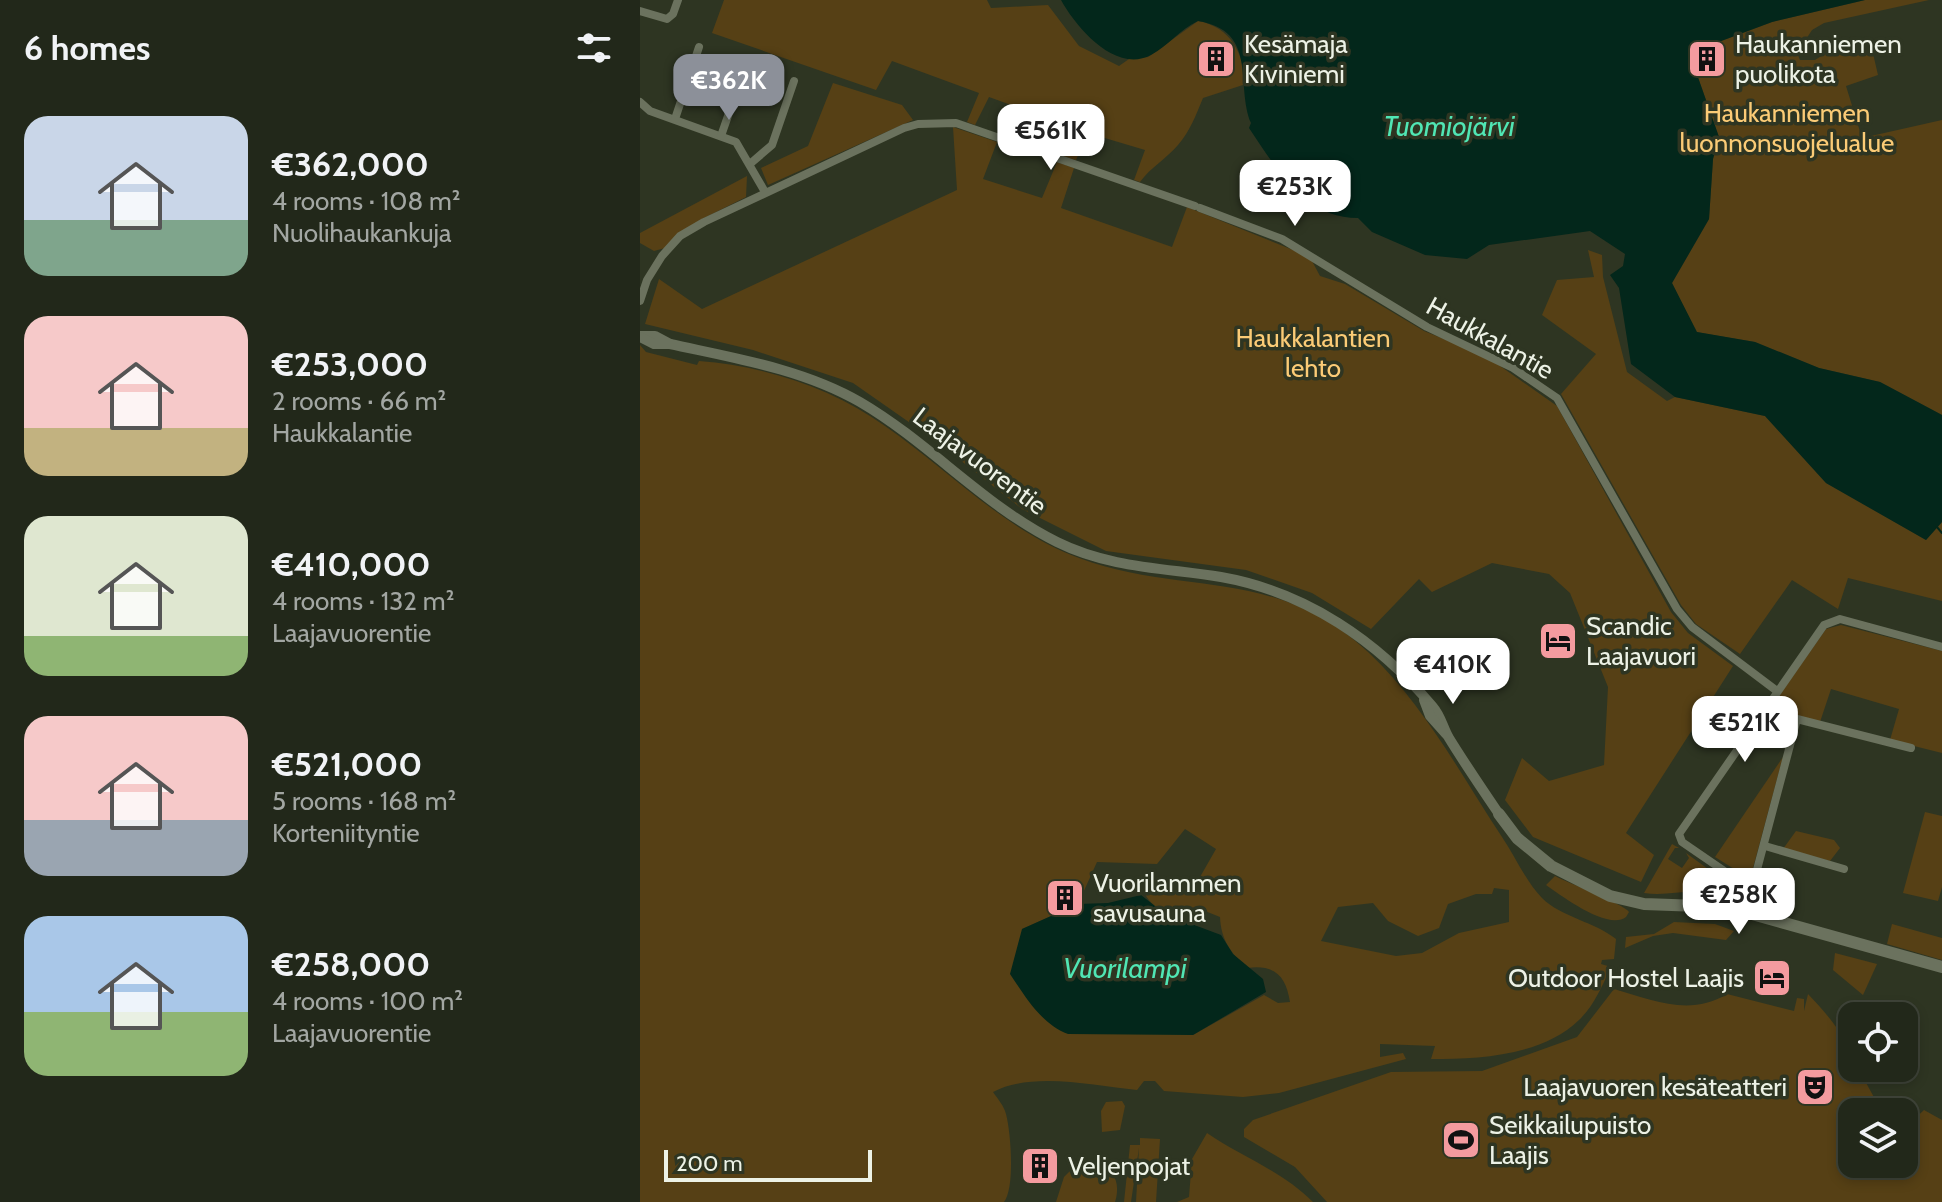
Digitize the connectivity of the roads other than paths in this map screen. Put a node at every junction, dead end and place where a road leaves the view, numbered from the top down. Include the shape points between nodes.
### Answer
1 (678, 0) edge
2 (640, 11) edge
3 (699, 47) dead end
4 (746, 64) dead end
5 (794, 81) dead end
6 (640, 102) edge
7 (675, 119) junction
8 (721, 136) junction
9 (751, 163) junction
10 (765, 192) junction
11 (640, 301) edge
12 (640, 336) edge
13 (1942, 647) edge
14 (1777, 691) junction
15 (1911, 748) dead end
16 (1499, 814) joint
17 (1765, 846) junction
18 (1844, 869) dead end
19 (1752, 890) junction
20 (1698, 907) junction
21 (1746, 911) junction
22 (1786, 925) junction
23 (1942, 967) edge

1 - 2 street via 664,20
3 - 7 street
4 - 8 street
5 - 9 street via 768,152
6 - 7 street
7 - 8 street
8 - 9 street via 736,142
9 - 10 street
10 - 11 street, Haukkalantie via 680,236 654,268
10 - 14 street, Haukkalantie via 904,128 938,122 970,127 1282,239 1557,398 1677,609 1692,627
12 - 16 street, Laajavuorentie via 654,344 772,367 844,393 1026,526 1074,550 1127,566 1219,577 1292,596 1372,646 1424,700
13 - 14 street via 1834,619 1824,625
14 - 19 street via 1679,834 1682,842
15 - 17 street via 1797,719
16 - 20 main road, Laajavuorentie via 1517,838 1581,884 1644,904
17 - 18 street
17 - 19 street
19 - 21 street
20 - 21 main road, Laajavuorentie via 1706,903
20 - 22 main road, Laajavuorentie
21 - 22 main road, Laajavuorentie
22 - 23 main road, Laajavuorentie

